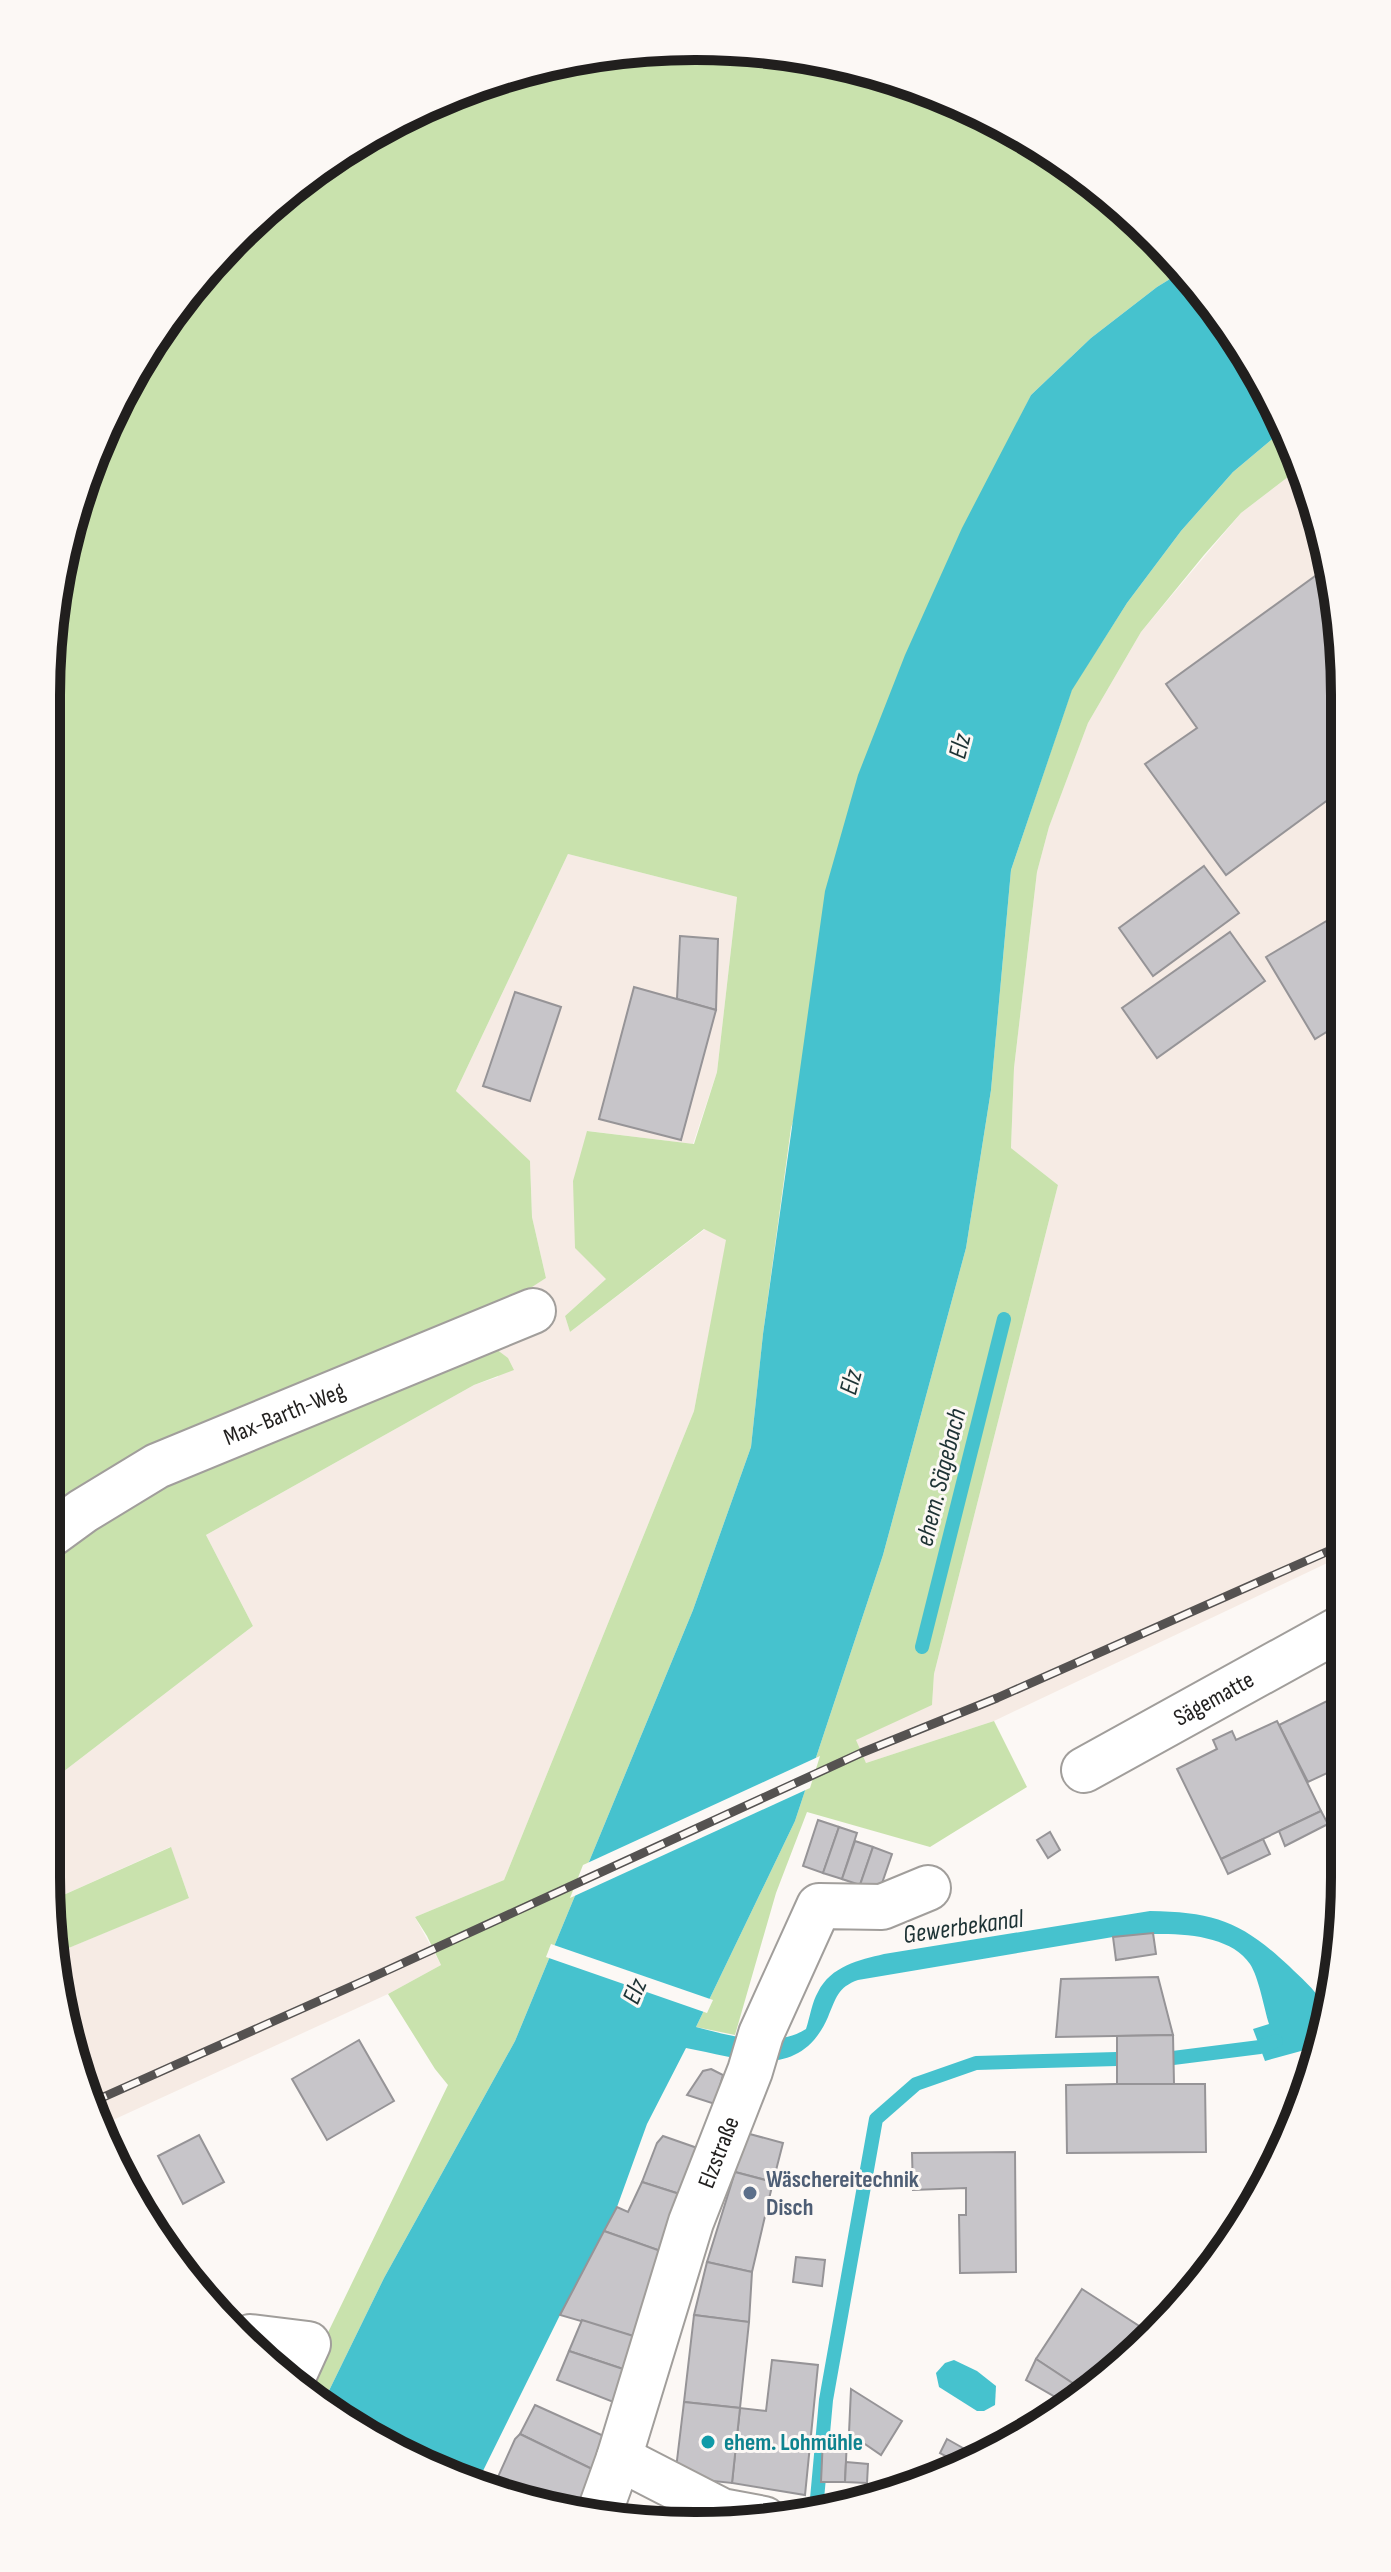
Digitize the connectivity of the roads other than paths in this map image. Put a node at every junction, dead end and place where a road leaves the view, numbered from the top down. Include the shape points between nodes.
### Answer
1 (533, 1311) dead end
2 (60, 1528) edge
3 (1331, 1634) edge
4 (1084, 1770) dead end
5 (928, 1888) dead end
6 (266, 2345) edge
7 (300, 2361) edge
8 (619, 2458) junction
9 (602, 2505) edge
10 (724, 2511) edge

1 - 2 street, Max-Barth-Weg via 157,1466
3 - 4 street, Sägematte
5 - 8 street, Elzstraße via 882,1907 819,1906 691,2222
6 - 7 street
8 - 9 street, Elzstraße
8 - 10 street

